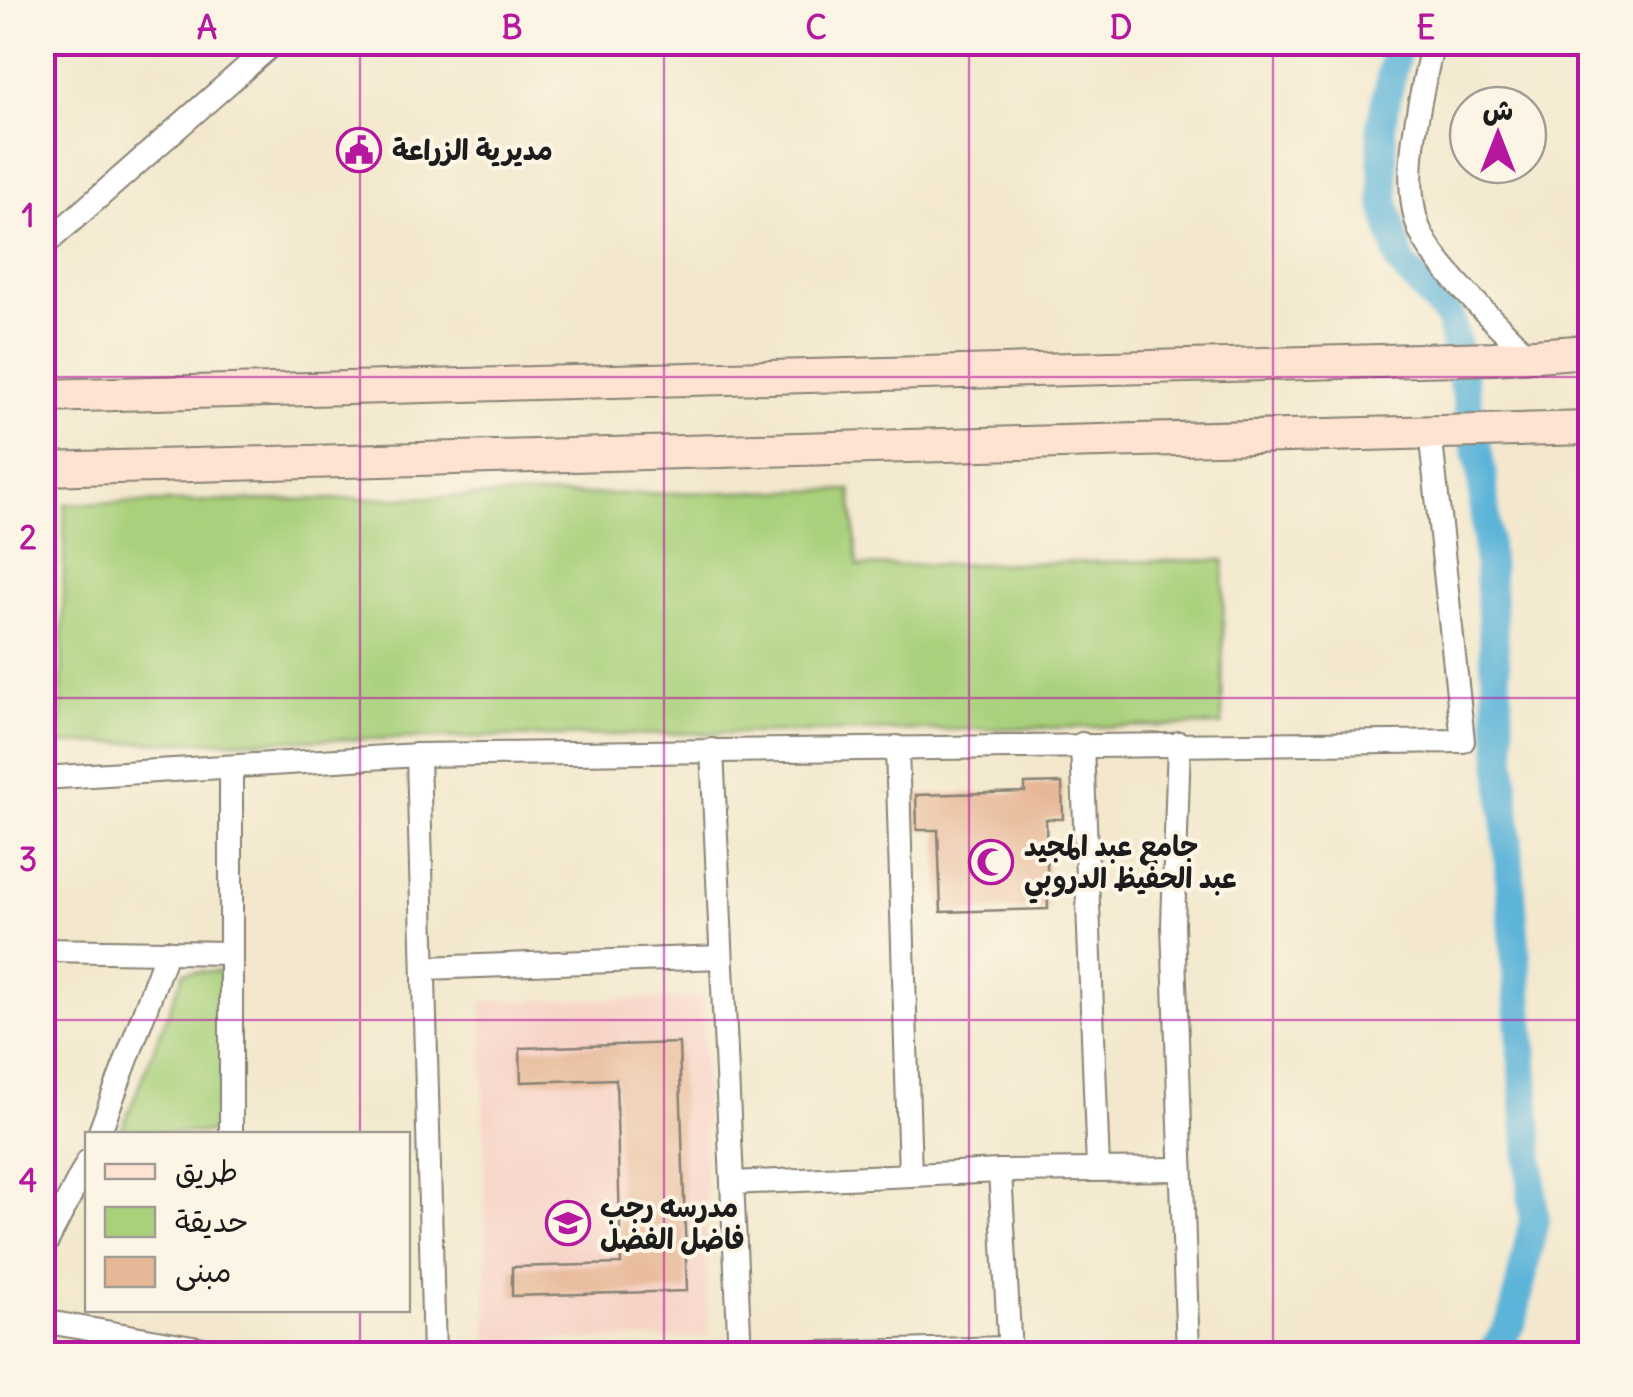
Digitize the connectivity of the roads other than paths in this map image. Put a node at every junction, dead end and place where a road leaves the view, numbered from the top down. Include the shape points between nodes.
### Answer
1 (275, 42) edge
2 (1433, 42) edge
3 (42, 247) edge
4 (1590, 351) edge
5 (1528, 356) junction
6 (42, 396) edge
7 (1590, 428) edge
8 (1442, 430) junction
9 (42, 469) edge
10 (1179, 743) junction
11 (1082, 744) junction
12 (897, 747) junction
13 (712, 750) junction
14 (418, 755) junction
15 (231, 767) junction
16 (42, 778) edge
17 (42, 950) edge
18 (167, 950) junction
19 (231, 953) junction
20 (721, 957) junction
21 (424, 968) junction
22 (100, 1132) edge
23 (231, 1132) edge
24 (418, 1148) edge
25 (85, 1167) edge
26 (1181, 1168) junction
27 (1098, 1170) junction
28 (1000, 1171) junction
29 (910, 1175) junction
30 (732, 1182) junction
31 (42, 1252) edge
32 (42, 1320) edge
33 (1010, 1351) edge
34 (233, 1354) edge
35 (434, 1354) edge
36 (740, 1354) edge
37 (778, 1354) edge
38 (830, 1354) edge
39 (1188, 1354) edge

1 - 3 street
2 - 5 street via 1413,152 1412,196 1421,234
4 - 5 main road
5 - 6 main road
7 - 8 main road
8 - 9 main road
8 - 10 street via 1463,741
10 - 11 street
10 - 26 street via 1172,925
11 - 12 street
11 - 27 street
12 - 13 street
12 - 29 street
13 - 14 street
13 - 20 street
14 - 15 street
14 - 21 street
15 - 16 street
15 - 19 street
17 - 18 street
18 - 19 street
18 - 22 street
19 - 23 street
20 - 21 street
20 - 30 street
21 - 24 street
24 - 35 street
25 - 31 street
26 - 27 street
26 - 39 street
27 - 28 street
28 - 29 street
28 - 33 street
29 - 30 street
30 - 36 street
32 - 34 street
33 - 38 street
37 - 38 street

